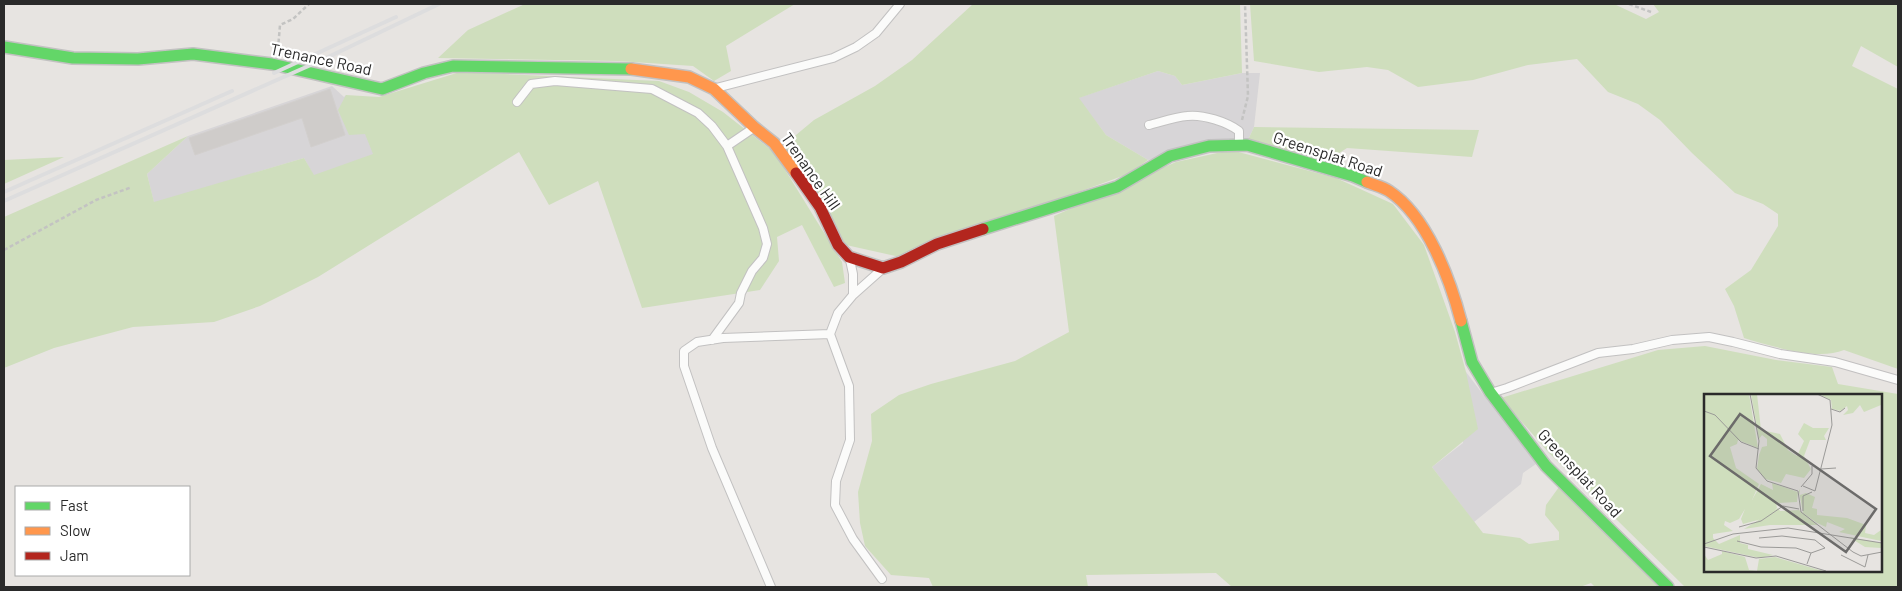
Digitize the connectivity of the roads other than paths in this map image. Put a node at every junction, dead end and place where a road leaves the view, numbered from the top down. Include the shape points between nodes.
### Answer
1 (900, 4) edge
2 (4, 47) edge
3 (689, 77) joint
4 (714, 89) junction
5 (518, 102) dead end
6 (1149, 125) dead end
7 (754, 127) junction
8 (1239, 145) junction
9 (727, 146) junction
10 (849, 257) junction
11 (882, 268) junction
12 (853, 295) junction
13 (830, 334) junction
14 (712, 340) junction
15 (1898, 380) edge
16 (1490, 392) junction
17 (882, 579) dead end
18 (771, 587) edge
19 (1668, 587) edge

1 - 4 lane via 876,33 833,58
2 - 3 street, Trenance Road via 73,58 138,59 193,54 277,66 382,89 453,66 635,70
3 - 4 street, Trenance Hill
4 - 7 street, Trenance Hill
5 - 9 lane via 531,84 555,81 652,89 698,113
6 - 8 lane via 1188,116 1229,124 1239,131
7 - 9 lane
7 - 10 street, Trenance Hill via 780,151 820,207 838,245
8 - 11 street, Greensplat Road via 1209,146 1170,156 1117,187 937,244
8 - 16 street, Greensplat Road via 1247,144 1353,176 1389,191 1413,213 1434,245 1472,362
9 - 14 lane via 767,244 739,303
10 - 11 street
10 - 12 lane
11 - 12 lane
12 - 13 lane via 838,313
13 - 14 lane
13 - 17 lane via 849,386 850,440 836,481 835,505 853,539
14 - 18 lane via 697,342 684,351 684,366 712,448
15 - 16 lane via 1835,362 1780,354 1709,337 1598,353
16 - 19 street, Greensplat Road via 1546,466

